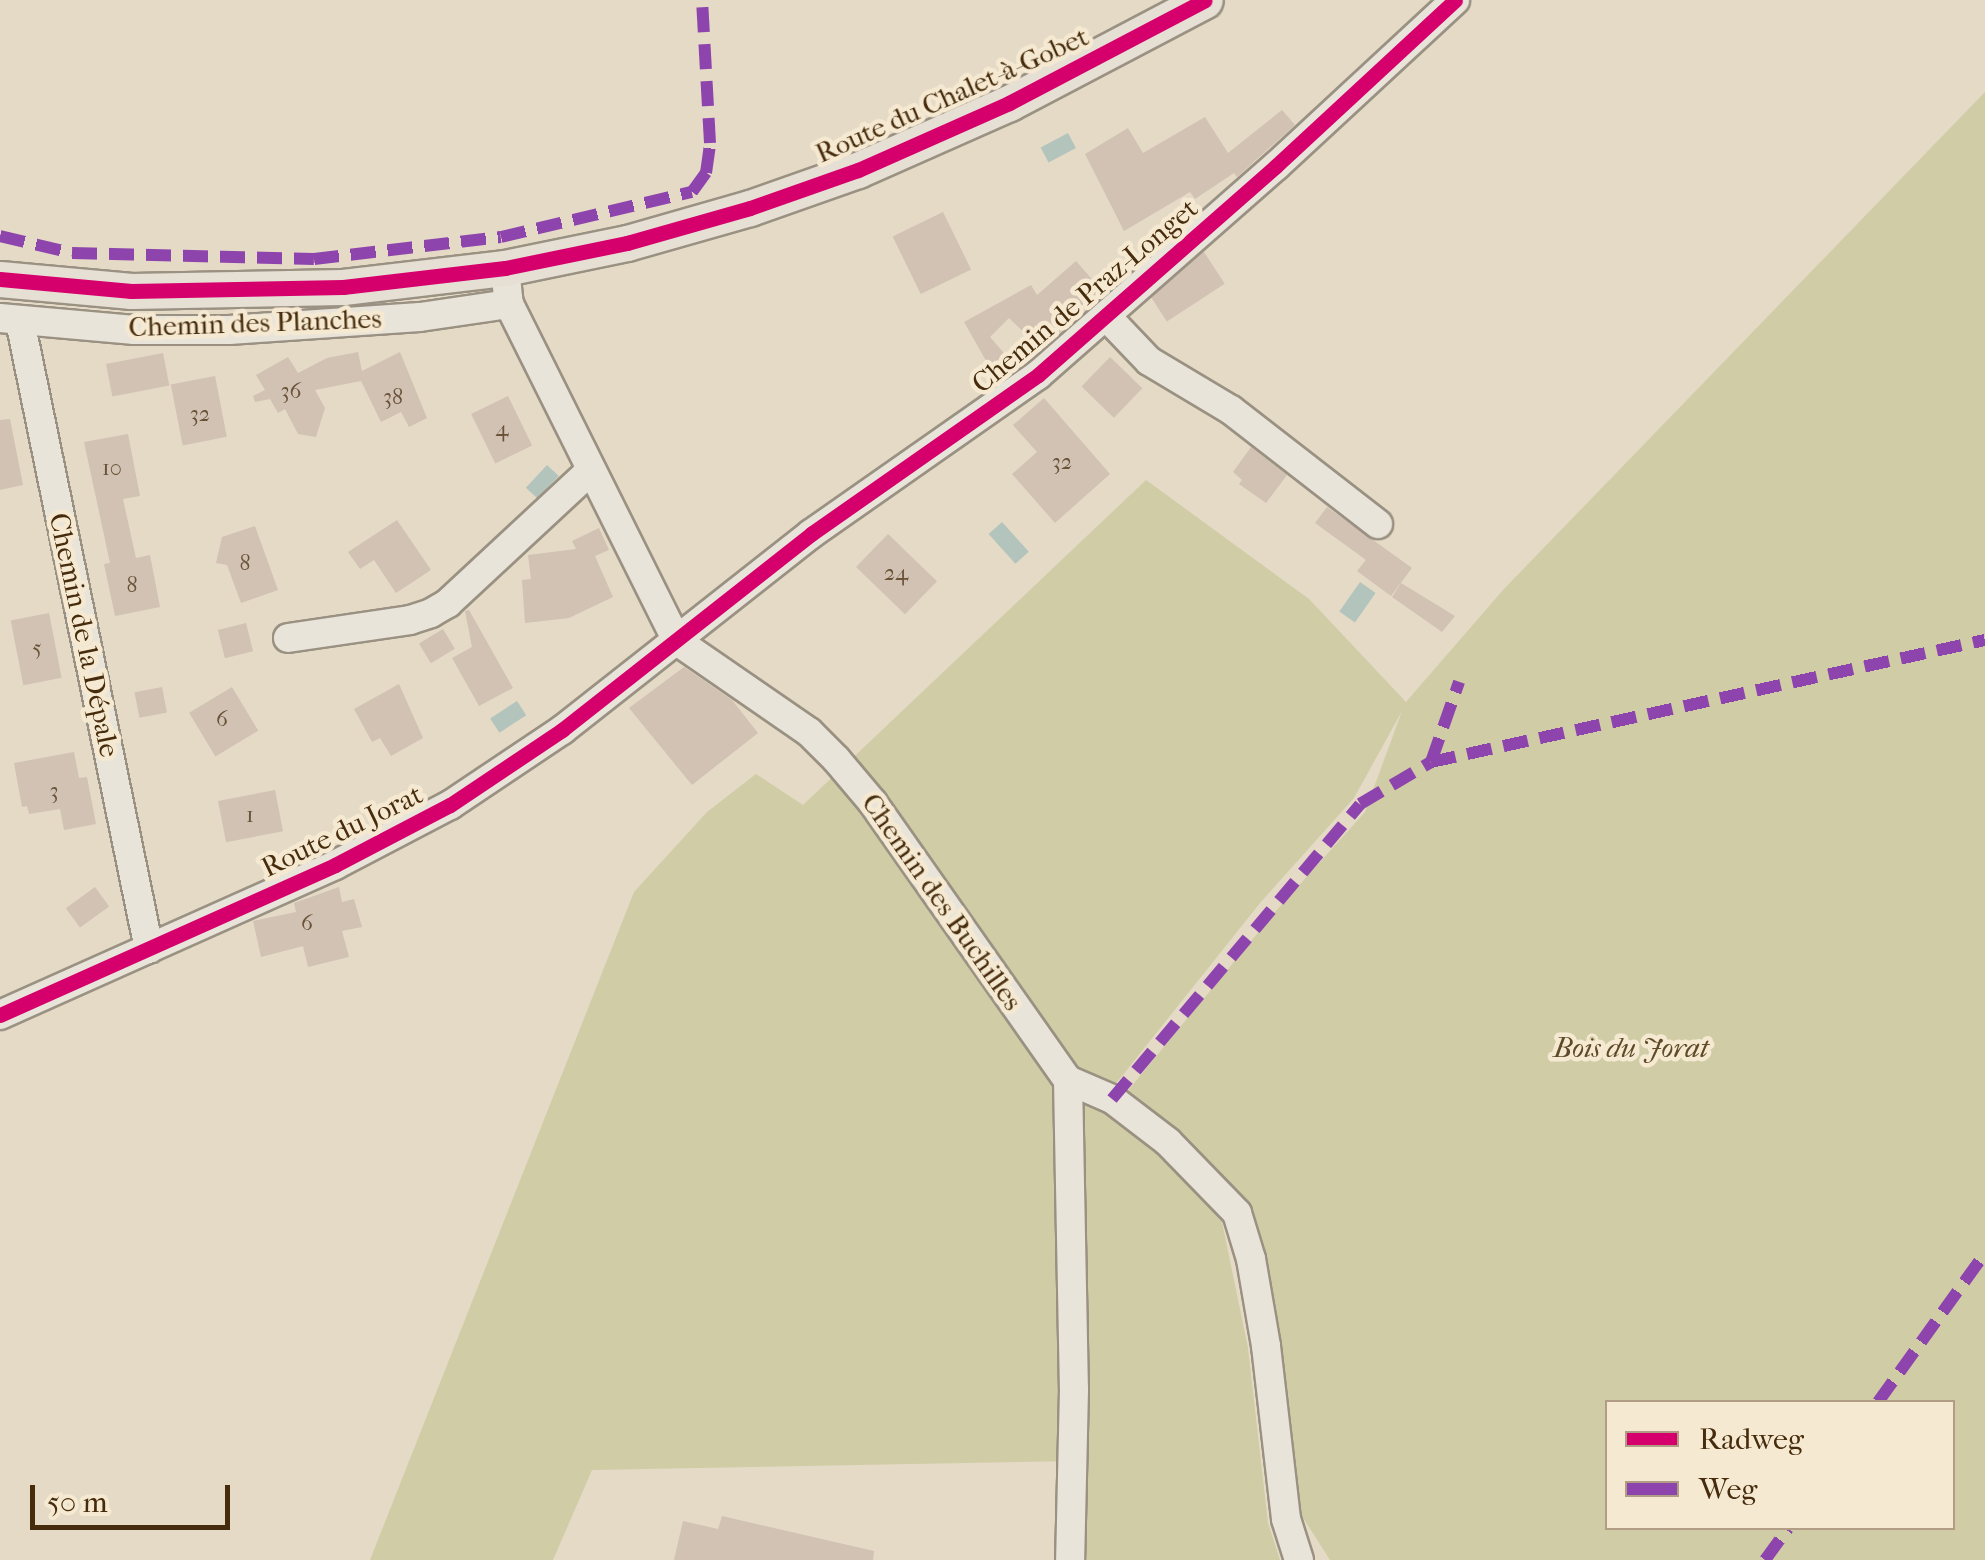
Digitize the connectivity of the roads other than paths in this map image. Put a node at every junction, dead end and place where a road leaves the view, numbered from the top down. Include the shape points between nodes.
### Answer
1 (1206, 0) edge
2 (1455, 0) edge
3 (1165, 11) edge
4 (506, 268) junction
5 (0, 279) edge
6 (509, 304) junction
7 (1106, 316) junction
8 (10, 320) edge
9 (589, 472) junction
10 (1378, 524) dead end
11 (288, 638) dead end
12 (677, 641) junction
13 (149, 949) junction
14 (0, 1015) edge
15 (1068, 1080) junction
16 (1070, 1560) edge
17 (1299, 1560) edge

1 - 3 main road, Route du Chalet-à-Gobet
2 - 7 street, Chemin de Praz-Longet
3 - 4 main road, Route du Chalet-à-Gobet via 1009,103 858,170 688,227
4 - 5 main road, Route du Chalet-à-Gobet via 269,292
4 - 6 street, Chemin des Buchilles
6 - 8 street, Chemin des Planches via 229,330
6 - 9 street, Chemin des Buchilles
7 - 10 street via 1149,362 1231,410
7 - 12 street, Chemin de Praz-Longet via 1038,375 811,534
8 - 13 street, Chemin de la Dépale
9 - 11 street via 431,613
9 - 12 street, Chemin des Buchilles
12 - 13 street, Route du Jorat via 450,805
12 - 15 street, Chemin des Buchilles via 809,732 836,759
13 - 14 street, Route du Jorat
15 - 16 street
15 - 17 street via 1112,1099 1168,1142 1238,1213 1266,1346 1286,1519

